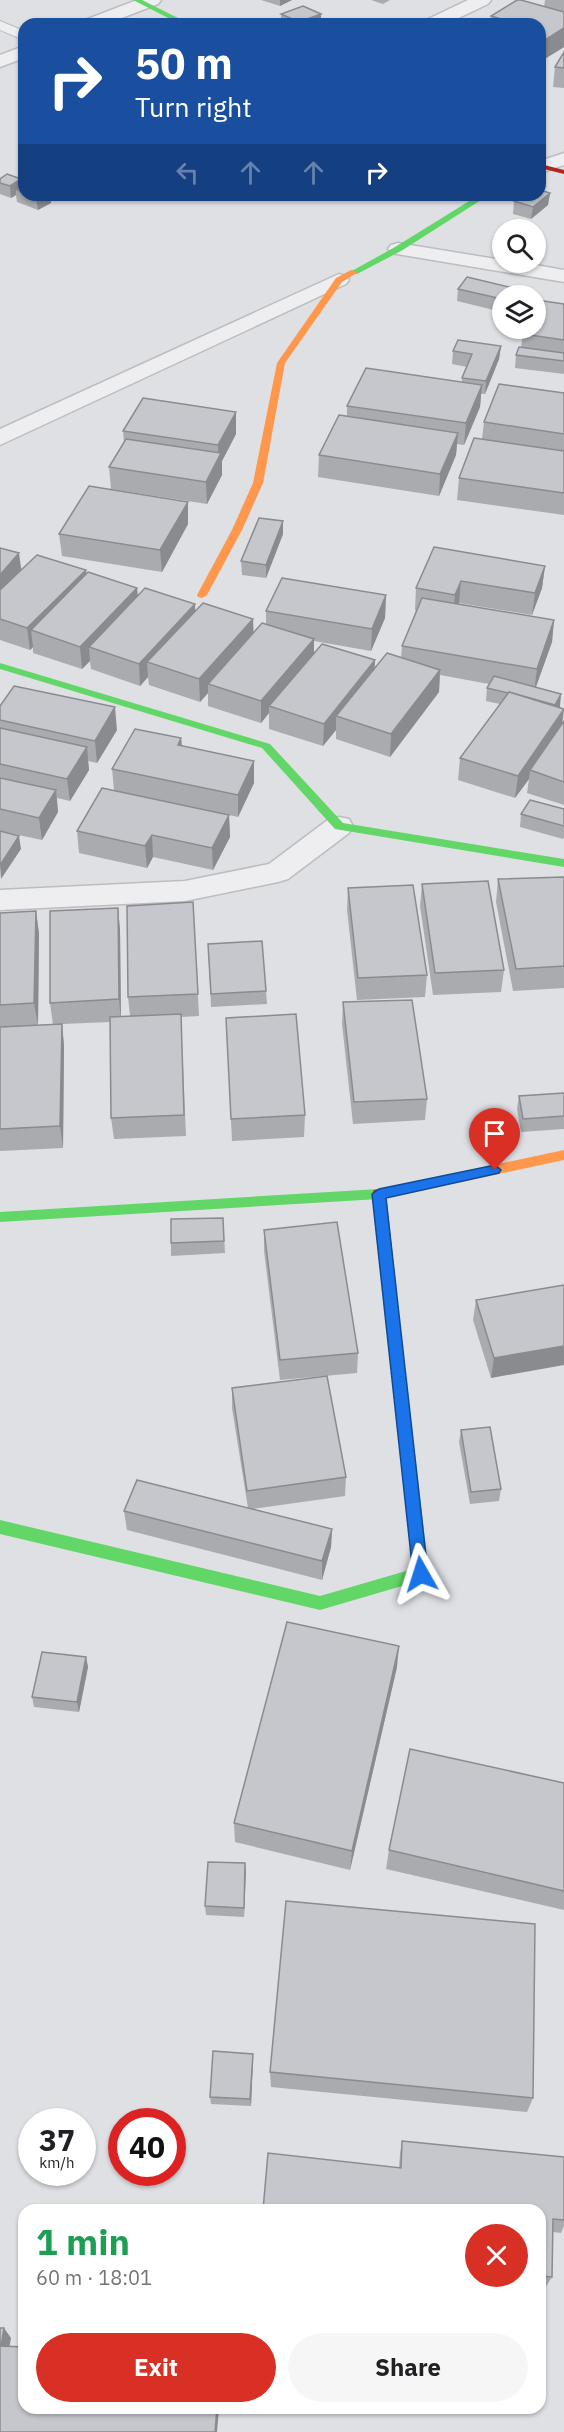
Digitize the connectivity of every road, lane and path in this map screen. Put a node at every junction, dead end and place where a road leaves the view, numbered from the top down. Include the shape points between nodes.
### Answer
1 (482, 0) edge
2 (144, 1) edge
3 (106, 18) edge
4 (175, 18) edge
5 (444, 18) edge
6 (0, 25) edge
7 (18, 33) edge
8 (18, 54) edge
9 (0, 62) edge
10 (564, 159) edge
11 (546, 164) edge
12 (546, 168) edge
13 (564, 172) edge
14 (474, 201) edge
15 (398, 249) junction
16 (564, 276) edge
17 (339, 280) junction
18 (0, 438) edge
19 (202, 595) dead end
20 (0, 666) edge
21 (339, 826) junction
22 (564, 863) edge
23 (0, 900) edge
24 (564, 1155) edge
25 (379, 1194) junction
26 (0, 1217) edge
27 (0, 1527) edge

1 - 5 street
2 - 3 street
2 - 4 street
6 - 7 lane
8 - 9 street
10 - 11 street
12 - 13 street
14 - 15 street
15 - 16 street
15 - 17 street
17 - 18 street
17 - 19 street via 281,363 258,483
20 - 21 street via 266,746
21 - 22 street
21 - 23 street via 278,872 185,891
24 - 25 street
25 - 26 street
25 - 27 street via 421,1574 320,1603

